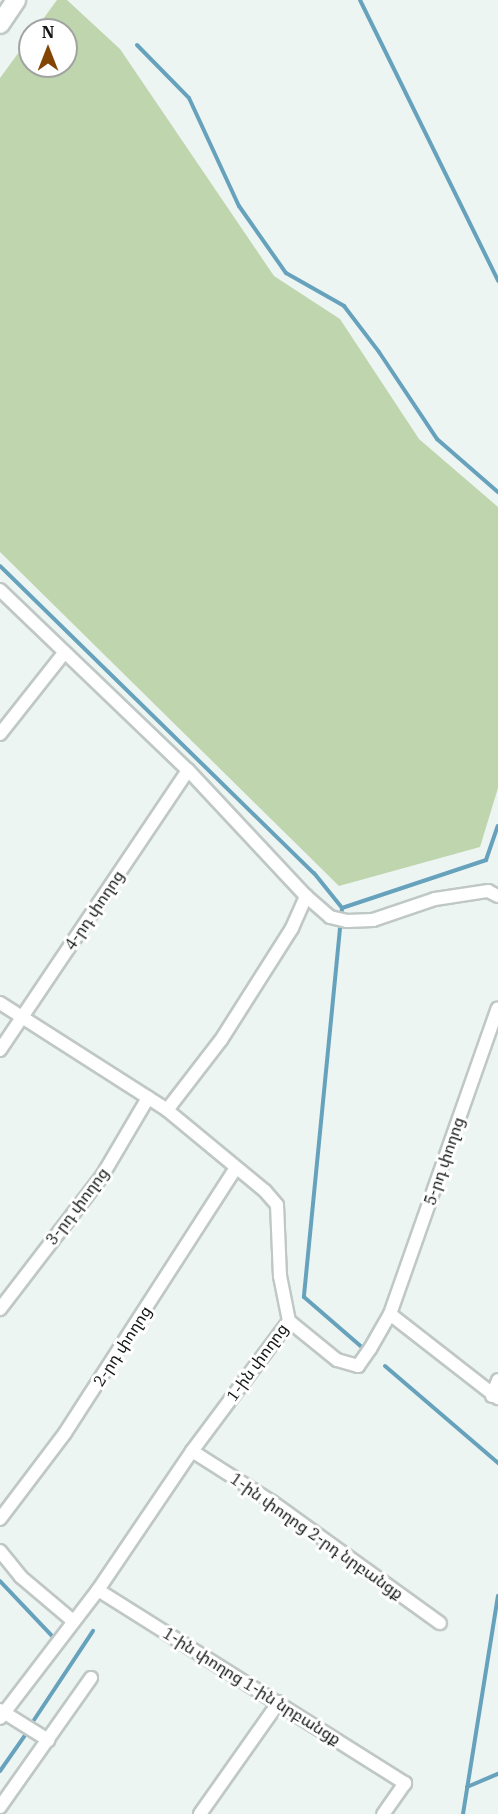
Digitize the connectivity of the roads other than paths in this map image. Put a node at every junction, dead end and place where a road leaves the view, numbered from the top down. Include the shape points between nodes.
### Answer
1 (16, 0) edge
2 (0, 24) edge
3 (0, 590) edge
4 (64, 653) junction
5 (0, 734) edge
6 (188, 770) junction
7 (306, 896) junction
8 (498, 896) edge
9 (0, 1003) edge
10 (498, 1008) edge
11 (22, 1018) junction
12 (0, 1050) edge
13 (148, 1098) junction
14 (167, 1110) junction
15 (236, 1168) junction
16 (0, 1309) edge
17 (390, 1314) junction
18 (289, 1321) junction
19 (498, 1380) edge
20 (495, 1397) edge
21 (192, 1451) junction
22 (0, 1519) edge
23 (0, 1551) edge
24 (98, 1590) junction
25 (73, 1621) junction
26 (440, 1623) dead end
27 (91, 1678) dead end
28 (279, 1702) junction
29 (1, 1714) edge
30 (48, 1740) junction
31 (0, 1807) edge
32 (200, 1814) edge
33 (383, 1814) edge

1 - 2 main road
3 - 4 street
4 - 5 street
4 - 6 street
6 - 7 street
6 - 11 street, 4-րդ փողոց
7 - 8 street via 330,917 347,921 373,920 435,900 488,891
7 - 14 street via 292,928 221,1040
9 - 11 street, 1-ին փողոց
10 - 17 street, 5-րդ փողոց
11 - 12 street, 4-րդ փողոց
11 - 13 street, 1-ին փողոց
13 - 14 street, 1-ին փողոց
13 - 16 street, 3-րդ փողոց via 102,1176
14 - 15 street, 1-ին փողոց
15 - 18 street, 1-ին փողոց via 277,1205 280,1276
15 - 22 street, 2-րդ փողոց via 65,1433
17 - 18 street, 5-րդ փողոց via 358,1366 337,1360
17 - 20 street
18 - 21 street, 1-ին փողոց
19 - 20 street
21 - 24 street, 1-ին փողոց
21 - 26 street, 1-ին փողոց 2-րդ նրբանցք via 272,1502
23 - 25 street via 21,1577
24 - 25 street, 1-ին փողոց
24 - 28 street, 1-ին փողոց 1-ին նրբանցք
25 - 29 street, 1-ին փողոց
27 - 30 street
28 - 32 street
28 - 33 street, 1-ին փողոց 1-ին նրբանցք via 405,1783
29 - 30 street
30 - 31 street

